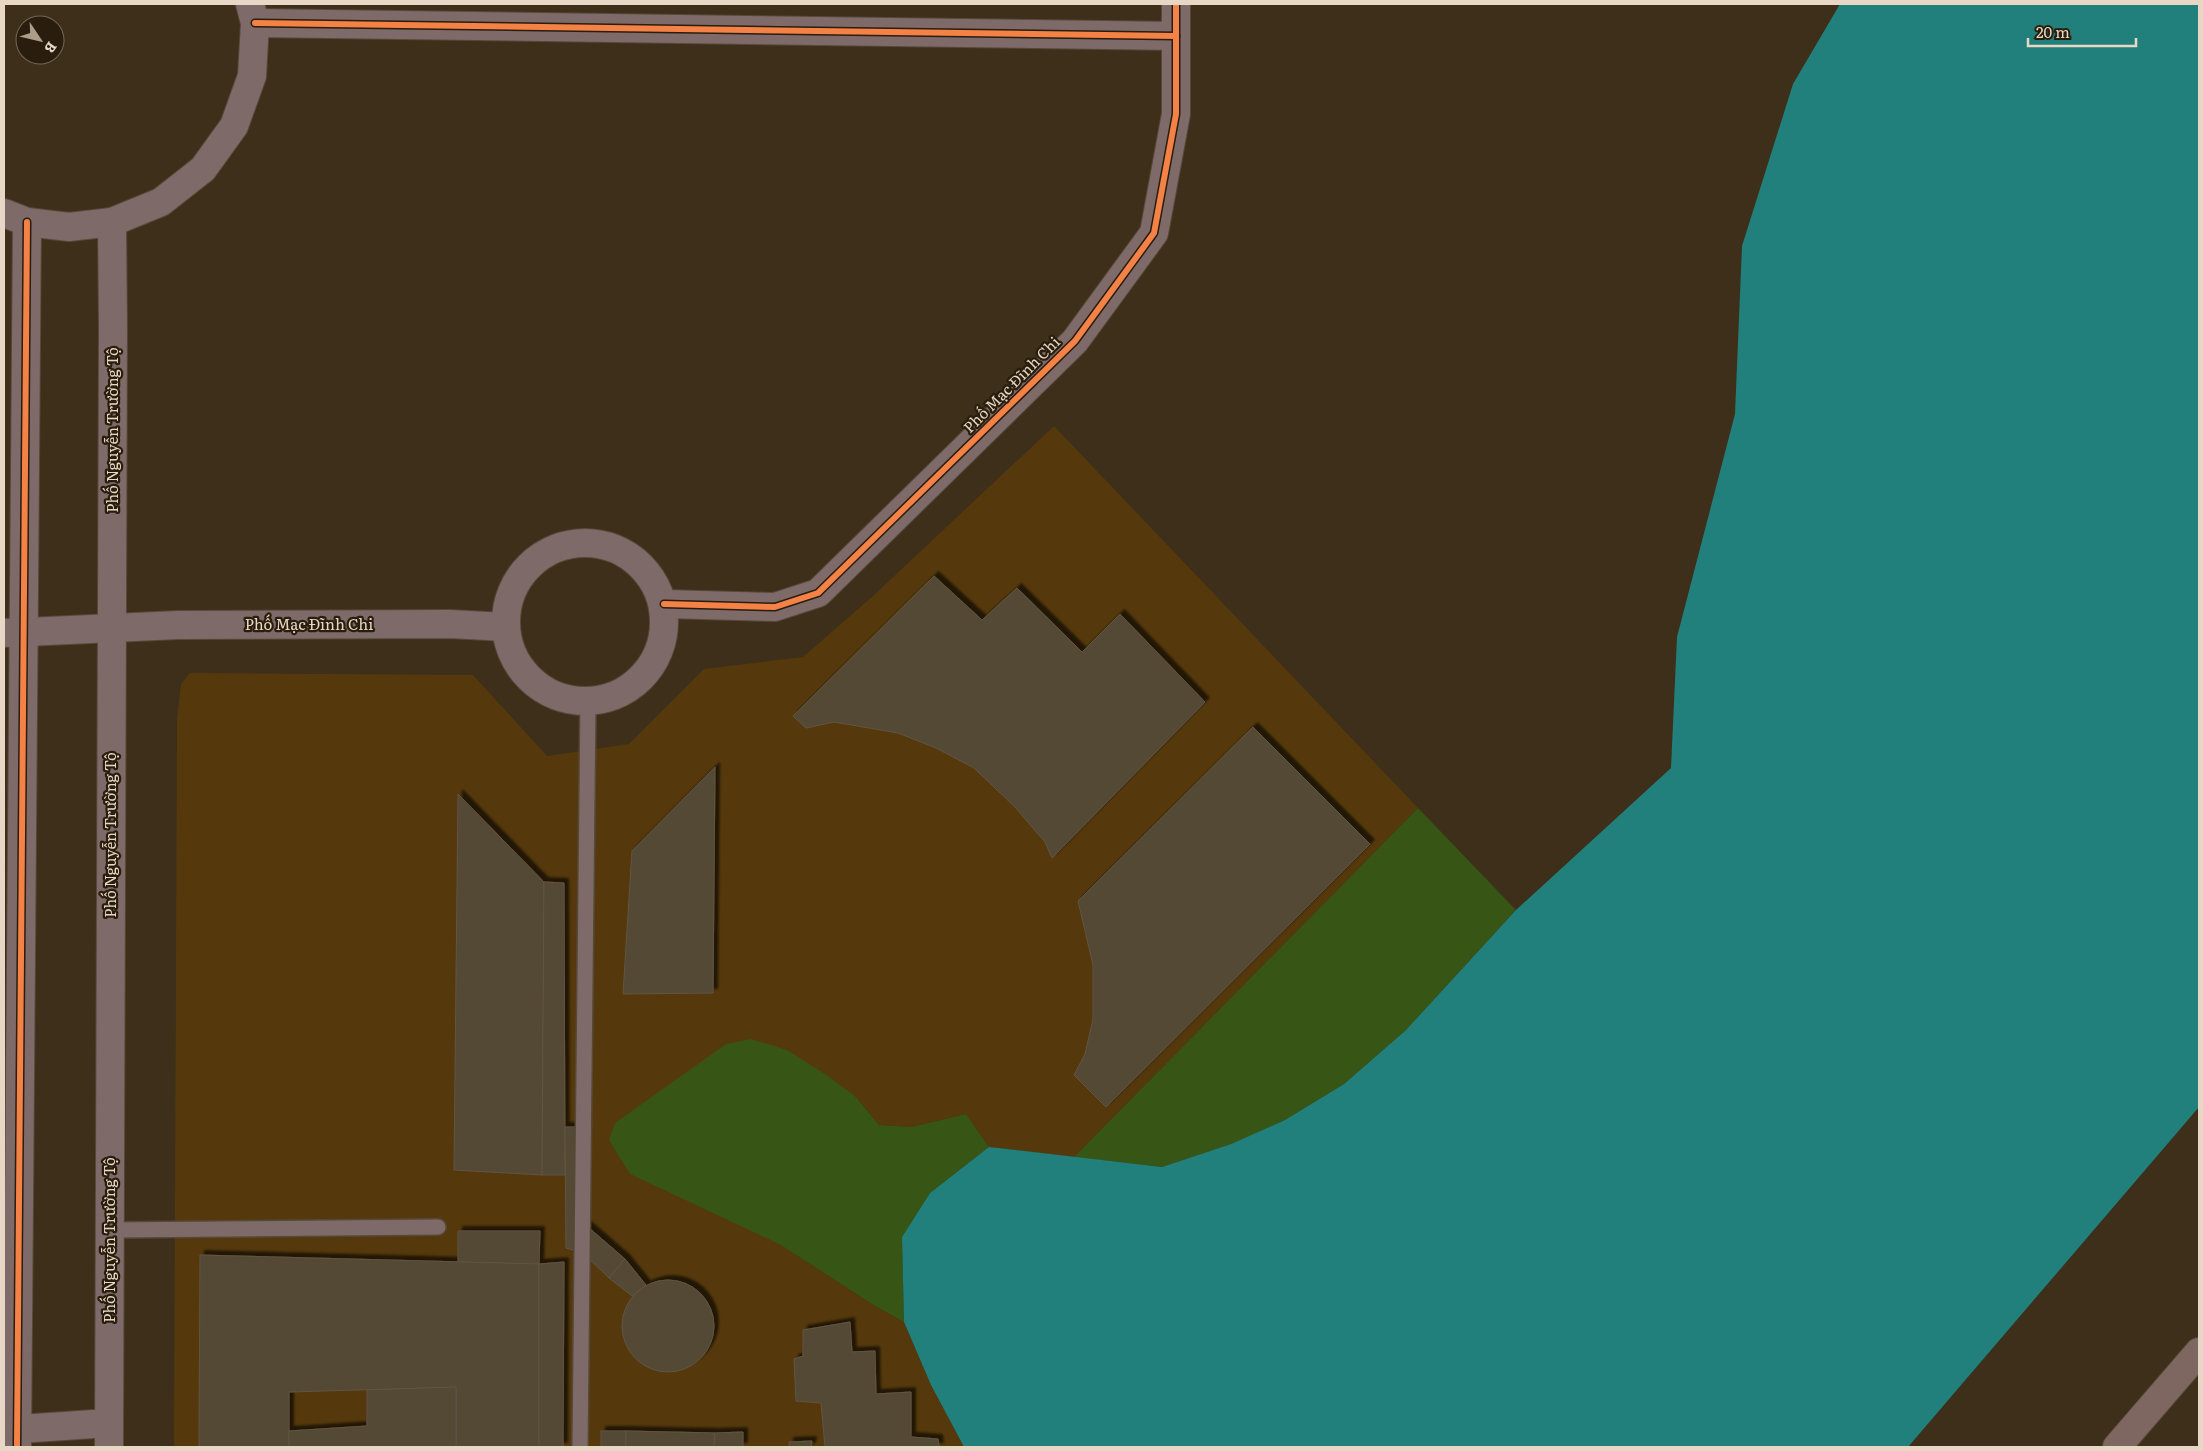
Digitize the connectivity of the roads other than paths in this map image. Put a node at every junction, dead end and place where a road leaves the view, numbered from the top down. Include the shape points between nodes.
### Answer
1 (1176, 4) edge
2 (252, 13) edge
3 (1176, 36) junction
4 (15, 217) edge
5 (112, 222) junction
6 (664, 604) junction
7 (505, 627) junction
8 (112, 628) junction
9 (14, 633) edge
10 (588, 702) junction
11 (438, 1227) dead end
12 (110, 1230) junction
13 (2199, 1352) edge
14 (13, 1435) edge
15 (109, 1435) edge
16 (2121, 1446) edge
17 (580, 1447) edge

1 - 3 street, Phố Mạc Đĩnh Chi
2 - 3 street
2 - 5 street via 252,76 234,126 203,170 161,202
3 - 6 street, Phố Mạc Đĩnh Chi via 1176,114 1154,233 1075,340 818,593 775,607
4 - 5 street via 70,227
4 - 9 street
5 - 8 street, Phố Nguyễn Trường Tộ
6 - 7 street via 644,567 623,551 597,543 562,545 537,558 516,583 506,609
6 - 10 street via 665,632 653,666 634,686 596,702
7 - 8 street, Phố Mạc Đĩnh Chi via 421,624
7 - 10 street via 520,669 540,688 568,700
8 - 9 street, Phố Mạc Đĩnh Chi
8 - 12 street, Phố Nguyễn Trường Tộ
9 - 14 street
10 - 17 lane
11 - 12 lane
12 - 15 street, Phố Nguyễn Trường Tộ
13 - 16 main road
14 - 15 street

